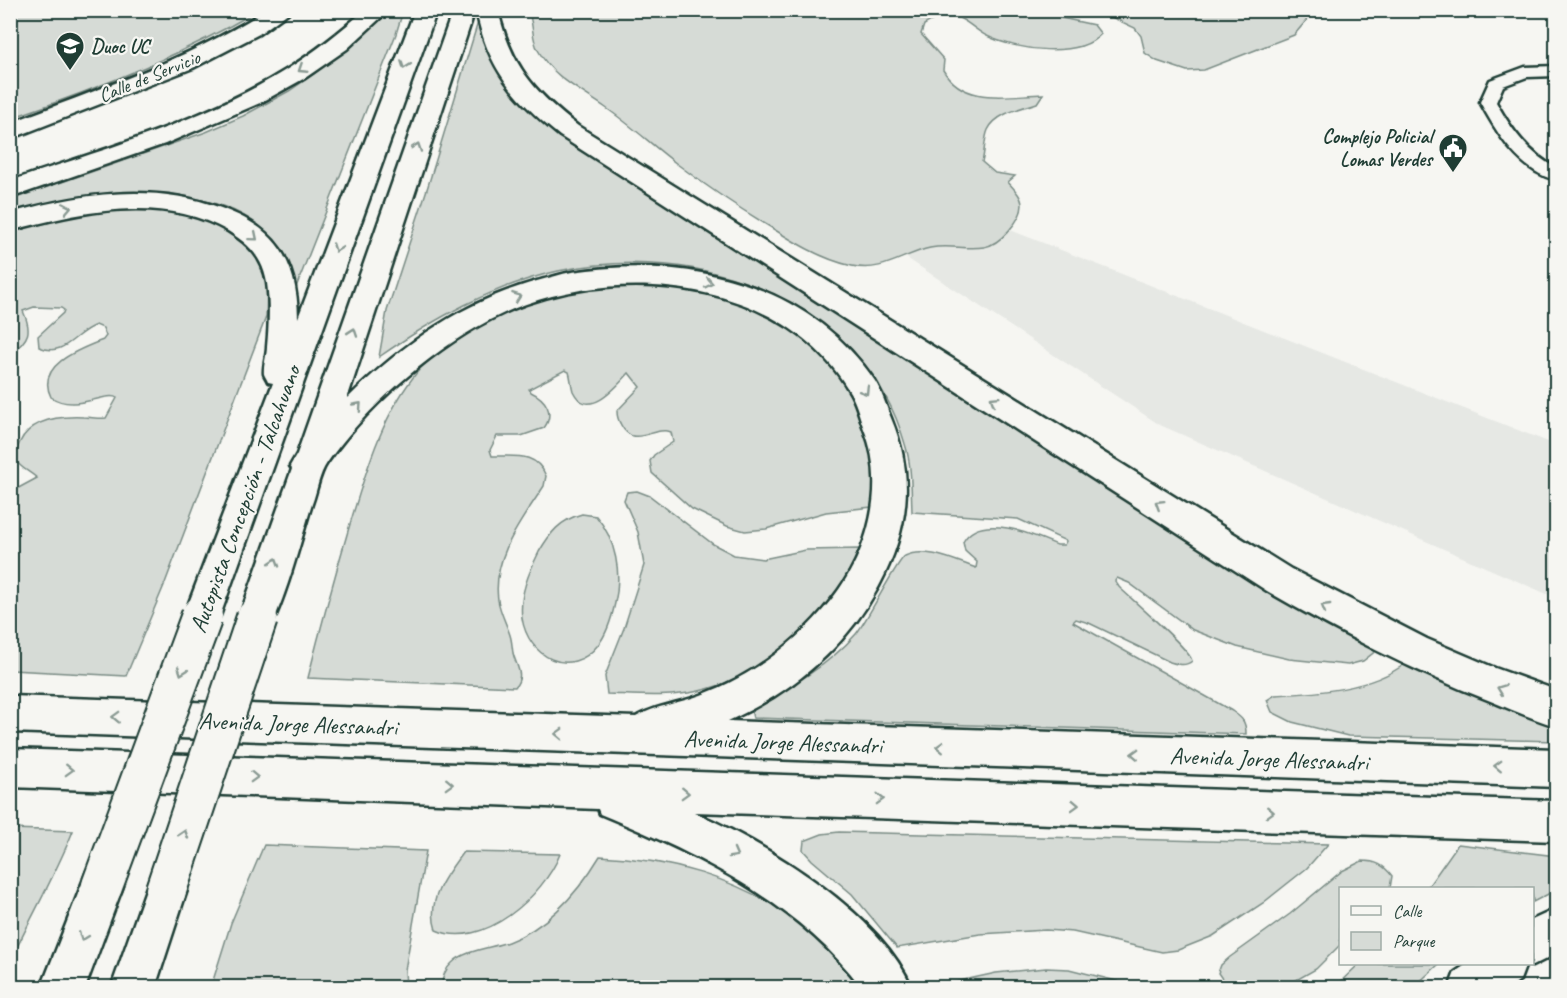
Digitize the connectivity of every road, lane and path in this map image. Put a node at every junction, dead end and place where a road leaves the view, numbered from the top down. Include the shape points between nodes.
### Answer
1 (282, 10) edge
2 (379, 10) edge
3 (426, 10) edge
4 (464, 10) edge
5 (487, 10) edge
6 (1557, 71) edge
7 (10, 132) edge
8 (1557, 175) edge
9 (10, 190) edge
10 (10, 222) edge
11 (272, 425) junction
12 (306, 466) junction
13 (1557, 708) edge
14 (10, 714) edge
15 (617, 736) junction
16 (10, 768) edge
17 (1557, 768) edge
18 (584, 789) junction
19 (1557, 821) edge
20 (1557, 931) edge
21 (1534, 943) edge
22 (1501, 965) edge
23 (63, 987) edge
24 (133, 987) edge
25 (890, 987) edge
26 (1471, 987) edge

1 - 7 main road, Calle de Servicio via 241,36 187,61
2 -> 9 main road via 312,63 248,101 163,136
3 -> 11 main road, Autopista Concepción - Talcahuano
12 -> 4 main road, Autopista Concepción - Talcahuano
13 -> 5 main road via 1387,640 1296,590 569,131 528,97 506,70
6 - 8 lane via 1525,72 1496,83 1488,102 1506,136 1537,166
10 -> 11 main road via 81,205 158,201 218,215 256,237 273,258 281,285 282,335
11 -> 23 main road, Autopista Concepción - Talcahuano, bridge
12 -> 15 main road via 366,397 429,342 481,312 555,285 615,275 678,277 751,296 778,308 819,336 842,358 870,399 888,454 889,508 869,572 821,639 766,683 715,709
24 -> 12 main road, Autopista Concepción - Talcahuano, bridge
15 -> 14 main road, Avenida Jorge Alessandri
17 -> 15 main road, Avenida Jorge Alessandri
16 -> 18 main road
18 -> 19 main road
18 -> 25 main road via 660,816 738,855 833,924
20 - 21 main road
22 - 26 main road

